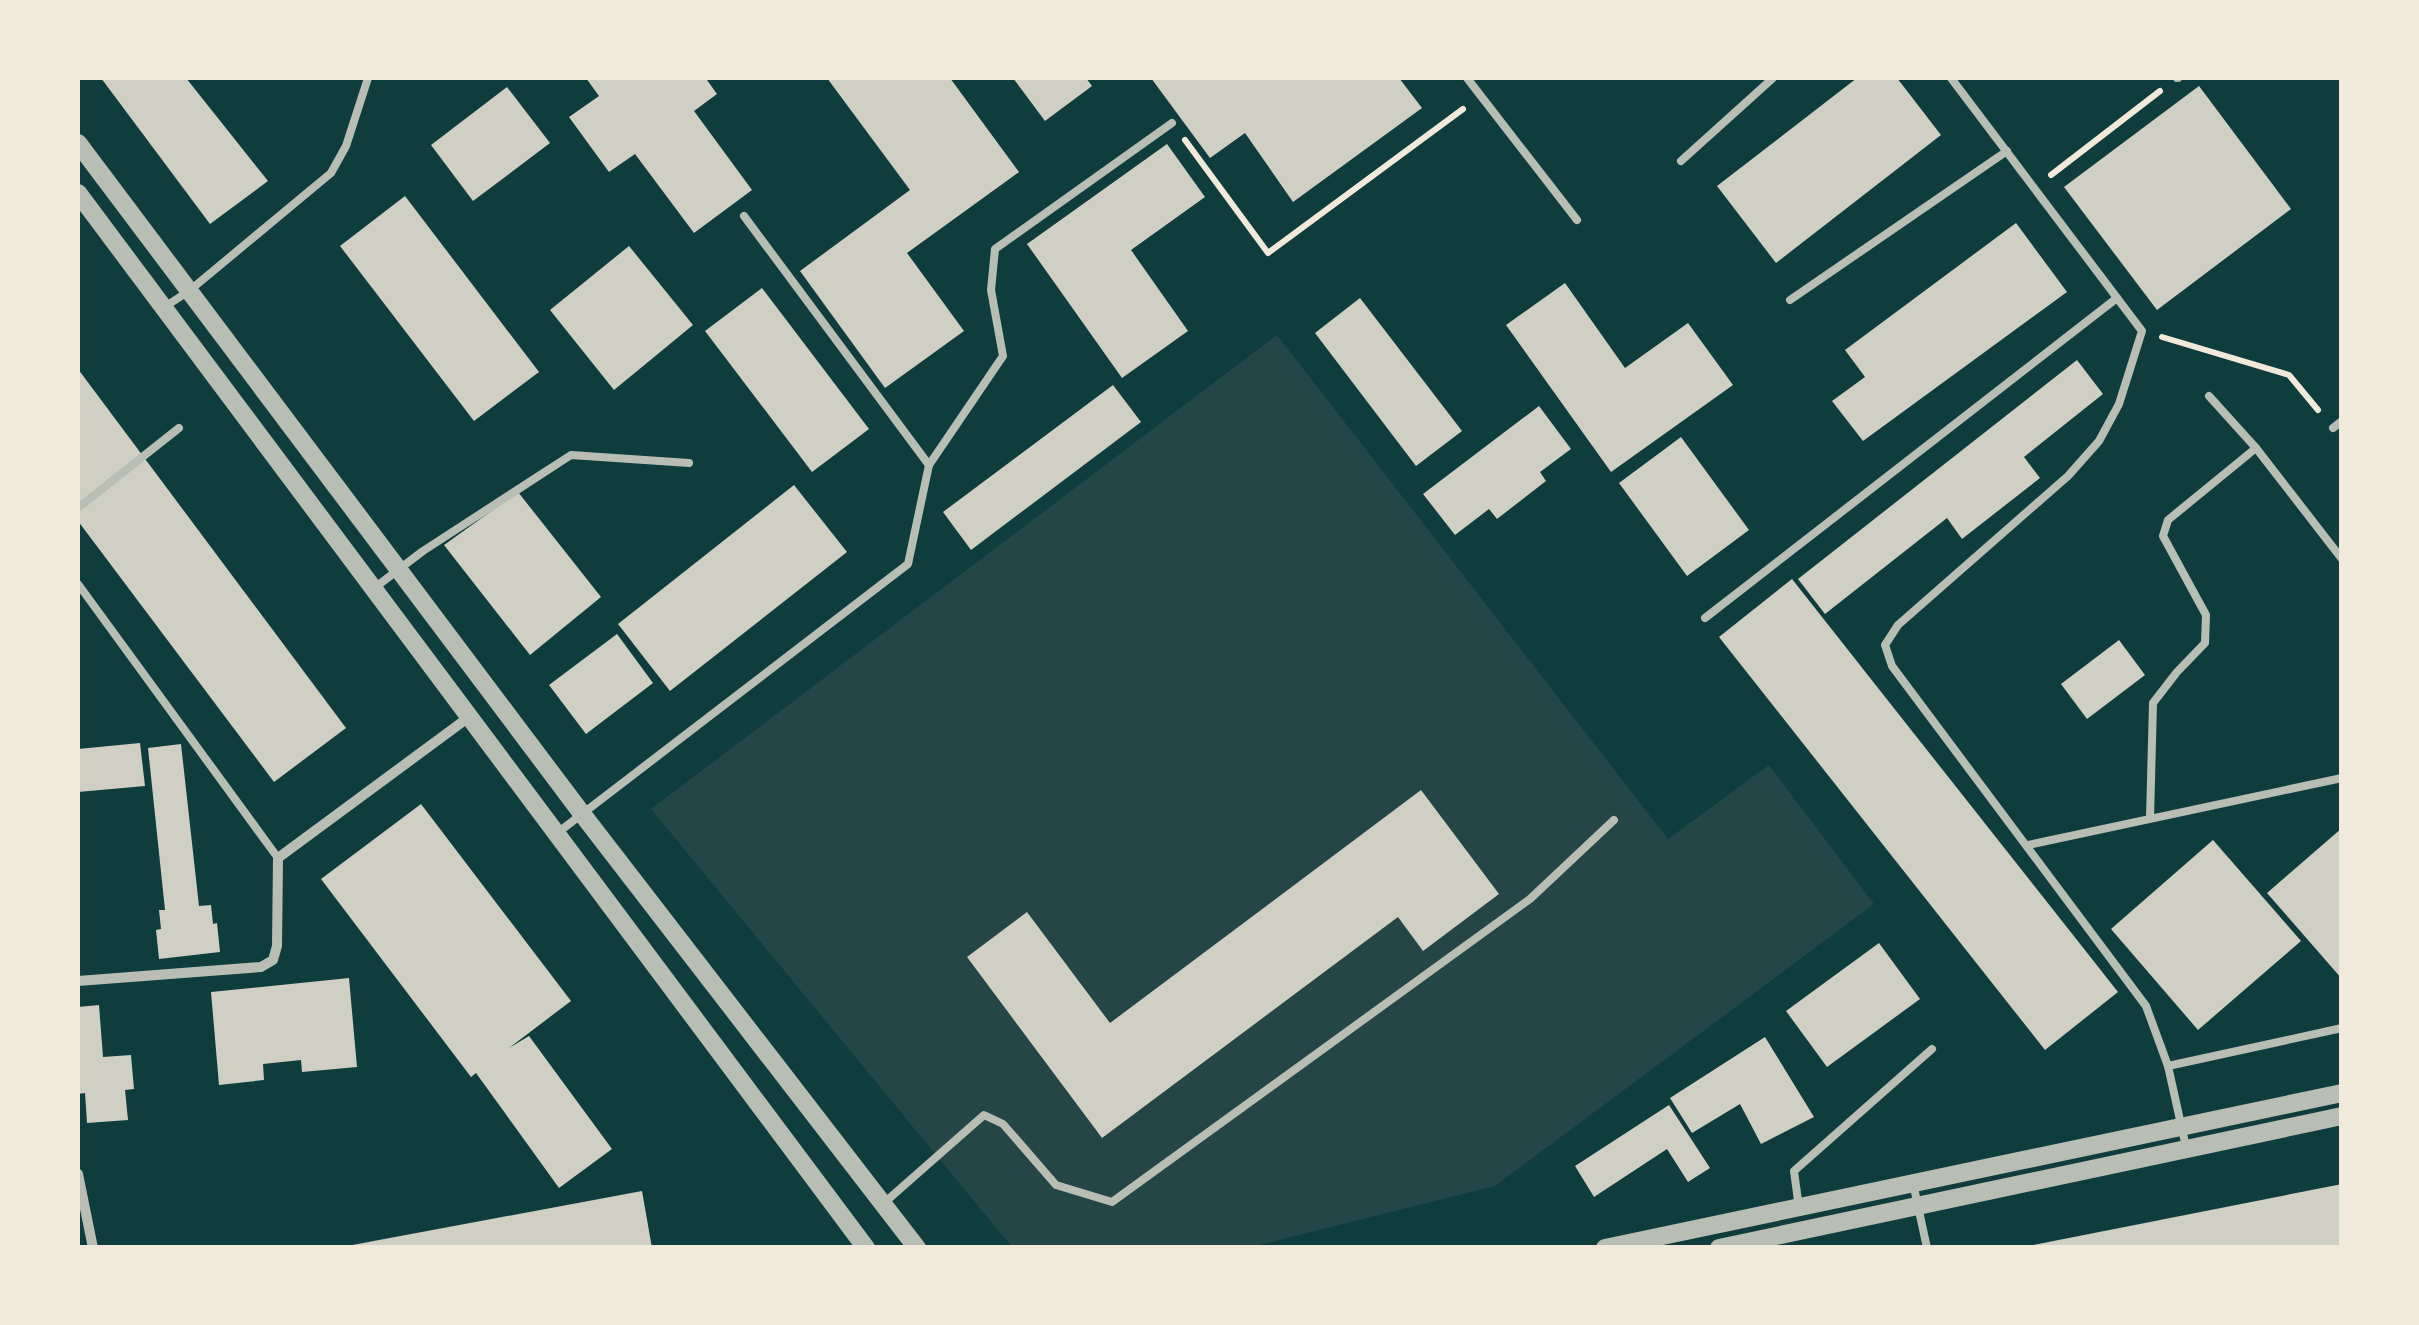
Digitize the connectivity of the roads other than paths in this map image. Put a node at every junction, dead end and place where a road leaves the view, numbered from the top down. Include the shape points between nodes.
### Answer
1 (368, 78) edge
2 (1467, 78) edge
3 (1772, 78) edge
4 (1952, 78) edge
5 (1172, 123) road end
6 (78, 142) edge
7 (2007, 152) junction
8 (1681, 162) dead end
9 (78, 194) edge
10 (744, 216) dead end
11 (1576, 220) dead end
12 (189, 292) junction
13 (2117, 298) junction
14 (1790, 300) dead end
15 (164, 308) junction
16 (2209, 396) dead end
17 (2342, 422) edge
18 (179, 428) dead end
19 (2333, 428) road end
20 (2256, 448) junction
21 (689, 463) dead end
22 (929, 465) junction
23 (78, 508) edge
24 (2342, 558) edge
25 (398, 570) junction
26 (78, 584) edge
27 (373, 589) junction
28 (1704, 618) dead end
29 (469, 717) junction
30 (2342, 778) edge
31 (583, 815) junction
32 (2150, 818) junction
33 (1614, 820) dead end
34 (556, 834) junction
35 (2028, 846) junction
36 (278, 858) junction
37 (78, 982) edge
38 (2342, 1028) edge
39 (1932, 1049) dead end
40 (2168, 1066) junction
41 (2342, 1092) edge
42 (2342, 1116) edge
43 (2184, 1125) junction
44 (2186, 1148) junction
45 (78, 1174) edge
46 (1913, 1183) junction
47 (883, 1204) junction
48 (1918, 1205) junction
49 (1799, 1208) junction
50 (94, 1248) edge
51 (866, 1248) edge
52 (916, 1248) edge
53 (1605, 1248) edge
54 (1719, 1248) edge
55 (1927, 1248) edge

1 - 12 lane via 331,173
2 - 11 lane
3 - 8 lane
4 - 7 lane
5 - 22 lane via 994,249 991,290 1003,356
6 - 12 street
7 - 13 lane
7 - 14 lane
9 - 15 street
10 - 22 lane
12 - 15 lane
12 - 25 street
13 - 28 lane
13 - 35 lane via 2142,331 2119,404 2099,441 1898,625 1885,645 1892,666
15 - 27 street
16 - 20 lane
17 - 19 lane
18 - 23 lane
20 - 24 lane
20 - 32 lane via 2168,520 2163,536 2206,615 2206,644 2153,702
21 - 25 lane via 570,455
22 - 31 lane via 908,564
25 - 27 lane
25 - 31 street
26 - 36 lane
27 - 29 street
29 - 34 street
29 - 36 street
30 - 32 lane
31 - 34 lane
31 - 47 street
32 - 35 lane
33 - 47 lane via 1530,899 1112,1202 1056,1185 1003,1124 984,1115
34 - 51 street
35 - 40 lane via 2146,1006
36 - 37 street via 278,946 261,968
38 - 40 lane
39 - 49 lane via 1794,1171
40 - 43 lane
41 - 43 street
42 - 44 street
43 - 44 lane
43 - 46 street
44 - 48 street
45 - 50 street
46 - 48 lane
46 - 49 street
47 - 52 street
48 - 54 street
48 - 55 lane
49 - 53 street

